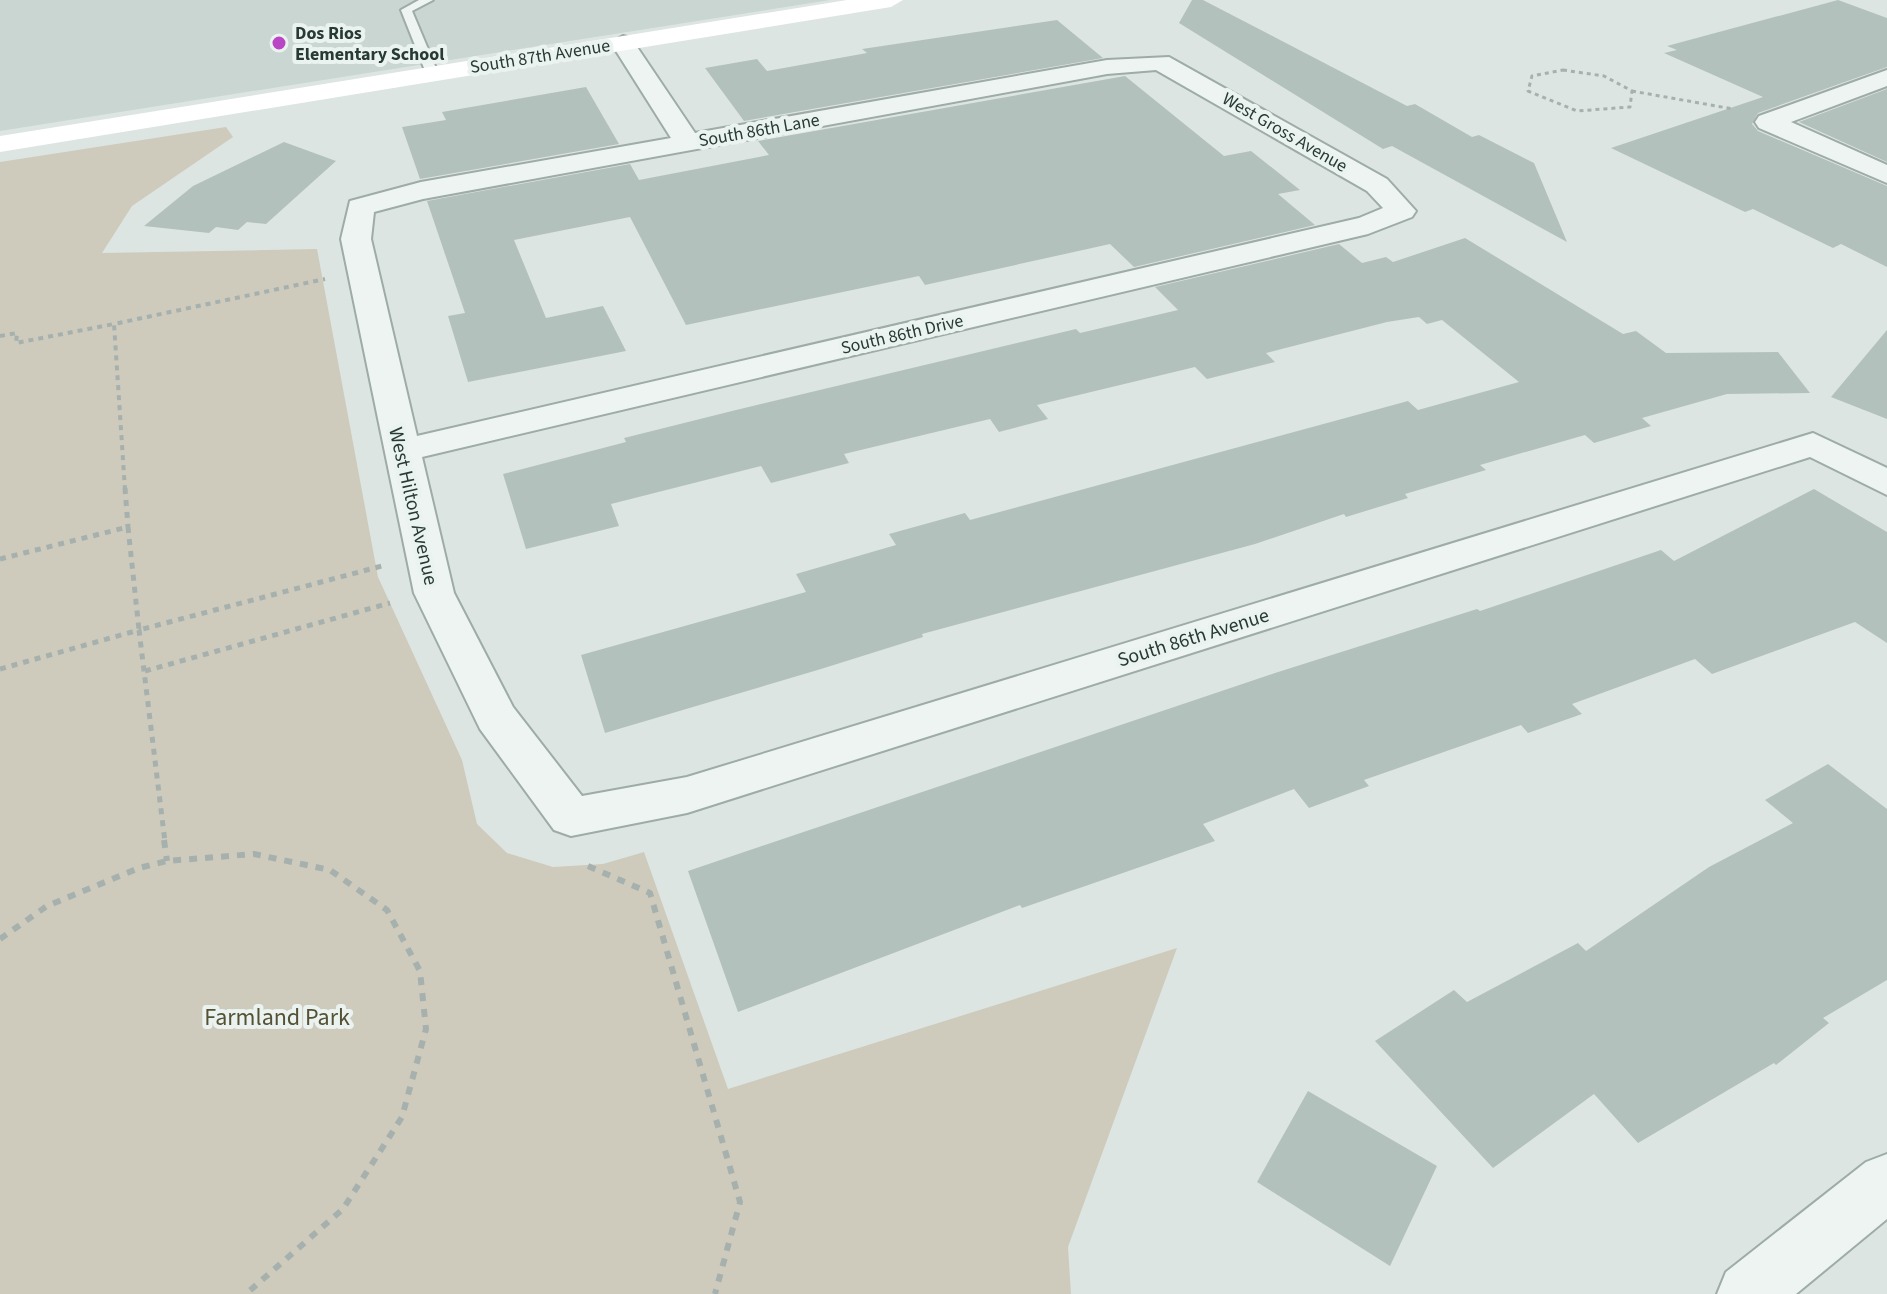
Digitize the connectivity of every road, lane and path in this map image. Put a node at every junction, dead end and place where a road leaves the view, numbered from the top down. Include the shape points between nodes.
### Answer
1 (428, 0) edge
2 (891, 0) edge
3 (821, 5) edge
4 (623, 43) junction
5 (1160, 62) joint
6 (432, 73) junction
7 (1887, 77) edge
8 (1632, 91) junction
9 (1768, 122) junction
10 (688, 143) junction
11 (0, 144) edge
12 (1887, 175) edge
13 (360, 207) joint
14 (1402, 211) joint
15 (325, 279) dead end
16 (114, 324) junction
17 (0, 336) edge
18 (400, 451) junction
19 (1887, 483) edge
20 (128, 527) junction
21 (0, 559) edge
22 (382, 566) dead end
23 (397, 600) dead end
24 (139, 630) junction
25 (0, 669) edge
26 (145, 671) junction
27 (571, 817) joint
28 (167, 861) junction
29 (588, 866) dead end
30 (0, 939) edge
31 (1887, 1182) edge
32 (246, 1294) edge
33 (715, 1294) edge
34 (1748, 1294) edge

1 - 6 lane via 406,10
2 - 3 street, South 87th Avenue
3 - 4 street, South 87th Avenue
4 - 6 street, South 87th Avenue
4 - 10 street
5 - 10 street, South 86th Lane via 1107,67
5 - 14 street, West Gross Avenue via 1377,185
6 - 11 street, South 87th Avenue
7 - 9 street
8 - 8 path via 1630,107 1597,114 1555,107 1528,91 1532,76 1563,70 1604,76
8 - 9 path via 1727,107
9 - 12 street
10 - 13 street, South 86th Lane via 421,191
13 - 18 street, West Hilton Avenue via 356,239
14 - 18 street, South 86th Drive via 1368,225
15 - 16 path
16 - 17 path via 16,343 17,333
16 - 20 path
18 - 27 street, West Hilton Avenue via 434,593 496,717
19 - 27 street, South 86th Avenue via 1813,444 687,795
20 - 21 path
20 - 24 path
22 - 24 path
23 - 26 path
24 - 25 path
24 - 26 path
26 - 28 path
28 - 30 path via 47,906
28 - 32 path via 254,854 330,870 387,910 420,971 426,1029 402,1117 343,1209
29 - 33 path via 650,893 655,909 740,1202
31 - 34 street

